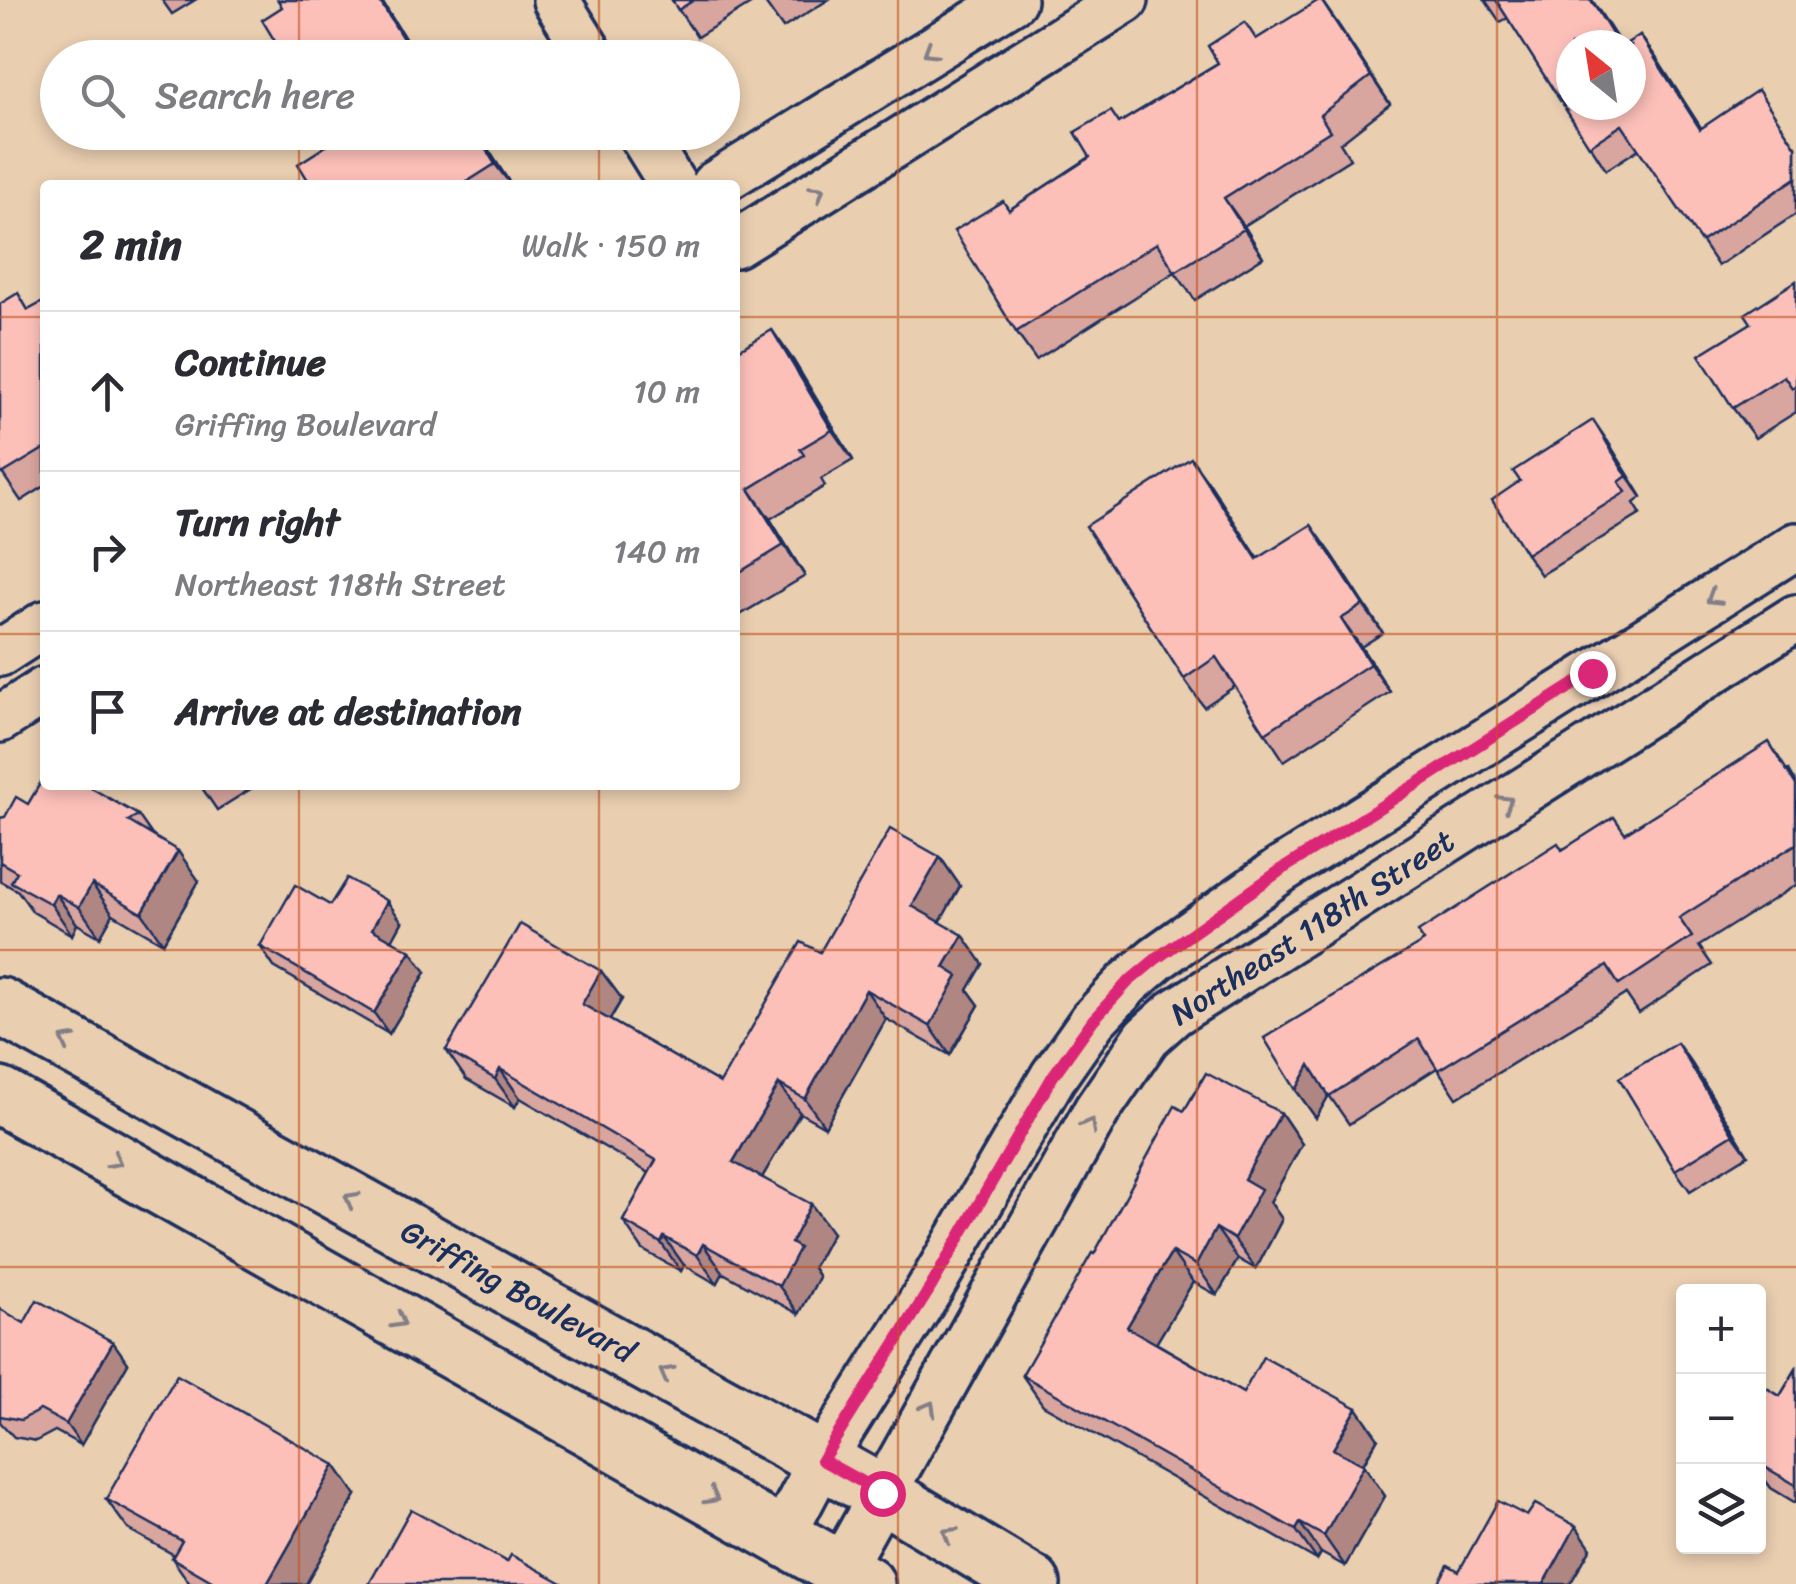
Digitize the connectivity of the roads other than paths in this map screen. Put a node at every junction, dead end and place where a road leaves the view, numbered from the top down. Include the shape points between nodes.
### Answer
1 (556, 0) edge
2 (1013, 0) edge
3 (1124, 0) edge
4 (581, 40) edge
5 (651, 150) edge
6 (670, 180) edge
7 (722, 180) edge
8 (740, 241) edge
9 (1796, 546) edge
10 (1796, 618) edge
11 (40, 627) edge
12 (0, 654) edge
13 (40, 693) edge
14 (0, 719) edge
15 (0, 1006) edge
16 (0, 1096) edge
17 (822, 1460) junction
18 (882, 1493) junction
19 (782, 1536) junction
20 (853, 1577) edge
21 (1032, 1584) edge

1 - 4 street
2 -> 7 street
8 -> 3 street
5 - 6 street
9 -> 17 street, Northeast 118th Street via 1281,870 1128,982 1053,1076
18 -> 10 street, Northeast 118th Street via 1098,1110 1148,1038 1174,1013
11 - 12 street
13 - 14 street
17 -> 15 street, Griffing Boulevard
16 -> 19 street
17 - 18 street, Griffing Boulevard
17 - 19 street, Northeast 118th Street
18 - 20 street, Northeast 118th Street
21 -> 18 street, Griffing Boulevard
19 - 20 street

